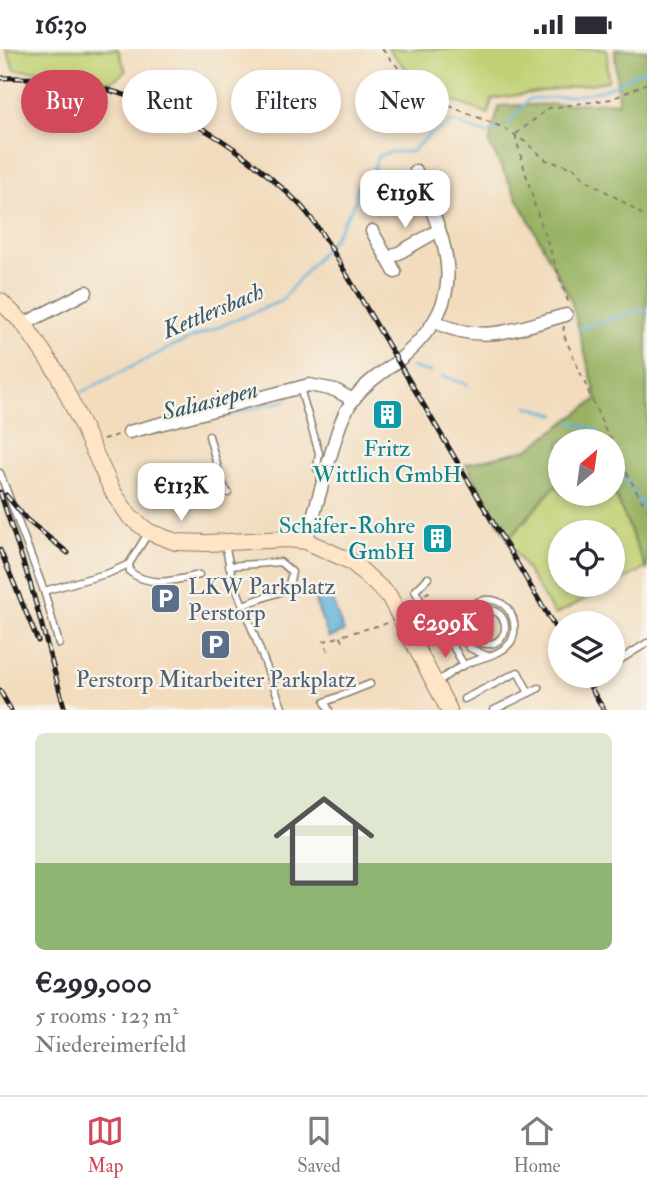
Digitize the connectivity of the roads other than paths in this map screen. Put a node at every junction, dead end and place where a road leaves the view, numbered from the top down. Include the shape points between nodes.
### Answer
1 (416, 171) dead end
2 (439, 230) junction
3 (372, 231) dead end
4 (388, 259) junction
5 (395, 272) dead end
6 (86, 292) dead end
7 (0, 301) edge
8 (566, 315) road end
9 (435, 322) junction
10 (24, 324) junction
11 (300, 388) junction
12 (352, 400) junction
13 (129, 432) road end
14 (209, 436) dead end
15 (317, 469) dead end
16 (0, 473) edge
17 (228, 493) dead end
18 (149, 532) junction
19 (306, 541) junction
20 (225, 542) junction
21 (129, 564) junction
22 (229, 566) junction
23 (199, 575) dead end
24 (428, 578) dead end
25 (44, 591) junction
26 (243, 605) junction
27 (429, 615) junction
28 (407, 628) junction
29 (461, 638) junction
30 (496, 642) junction
31 (451, 643) junction
32 (647, 643) edge
33 (59, 644) dead end
34 (501, 651) junction
35 (487, 656) junction
36 (625, 657) edge
37 (464, 665) junction
38 (436, 683) junction
39 (370, 684) dead end
40 (539, 688) dead end
41 (528, 693) junction
42 (464, 699) dead end
43 (443, 708) edge
44 (283, 710) edge
45 (329, 710) edge
46 (494, 710) edge

1 - 2 street
2 - 4 street
2 - 9 street via 448,284
3 - 4 street
4 - 5 street
6 - 10 street
7 - 10 street
8 - 9 street via 490,335 462,333
9 - 12 street via 404,356 371,379
10 - 18 street via 58,374 122,507
11 - 12 street via 322,387
11 - 13 street
11 - 15 lane via 319,453
12 - 19 street via 340,425
14 - 17 lane
16 - 25 lane
18 - 20 street via 176,542
18 - 21 lane
19 - 20 street
19 - 28 street via 352,562 372,577
20 - 22 lane
21 - 23 lane via 130,572 152,582
21 - 25 lane
22 - 26 lane
22 - 26 lane via 280,562 292,572 288,589
24 - 27 lane via 415,591
25 - 33 lane
26 - 44 lane
27 - 28 lane
27 - 31 lane
28 - 38 street
29 - 31 lane
29 - 34 lane via 465,611 479,601 496,601 504,604 515,628 512,641
29 - 35 lane
30 - 30 lane via 486,643 470,632 476,614 494,611 503,617 505,628
30 - 34 lane
31 - 37 lane
32 - 36 lane
34 - 35 lane
35 - 37 lane
37 - 38 lane
38 - 43 street
39 - 45 lane via 326,702
40 - 41 lane
41 - 42 lane via 518,672
41 - 46 lane

